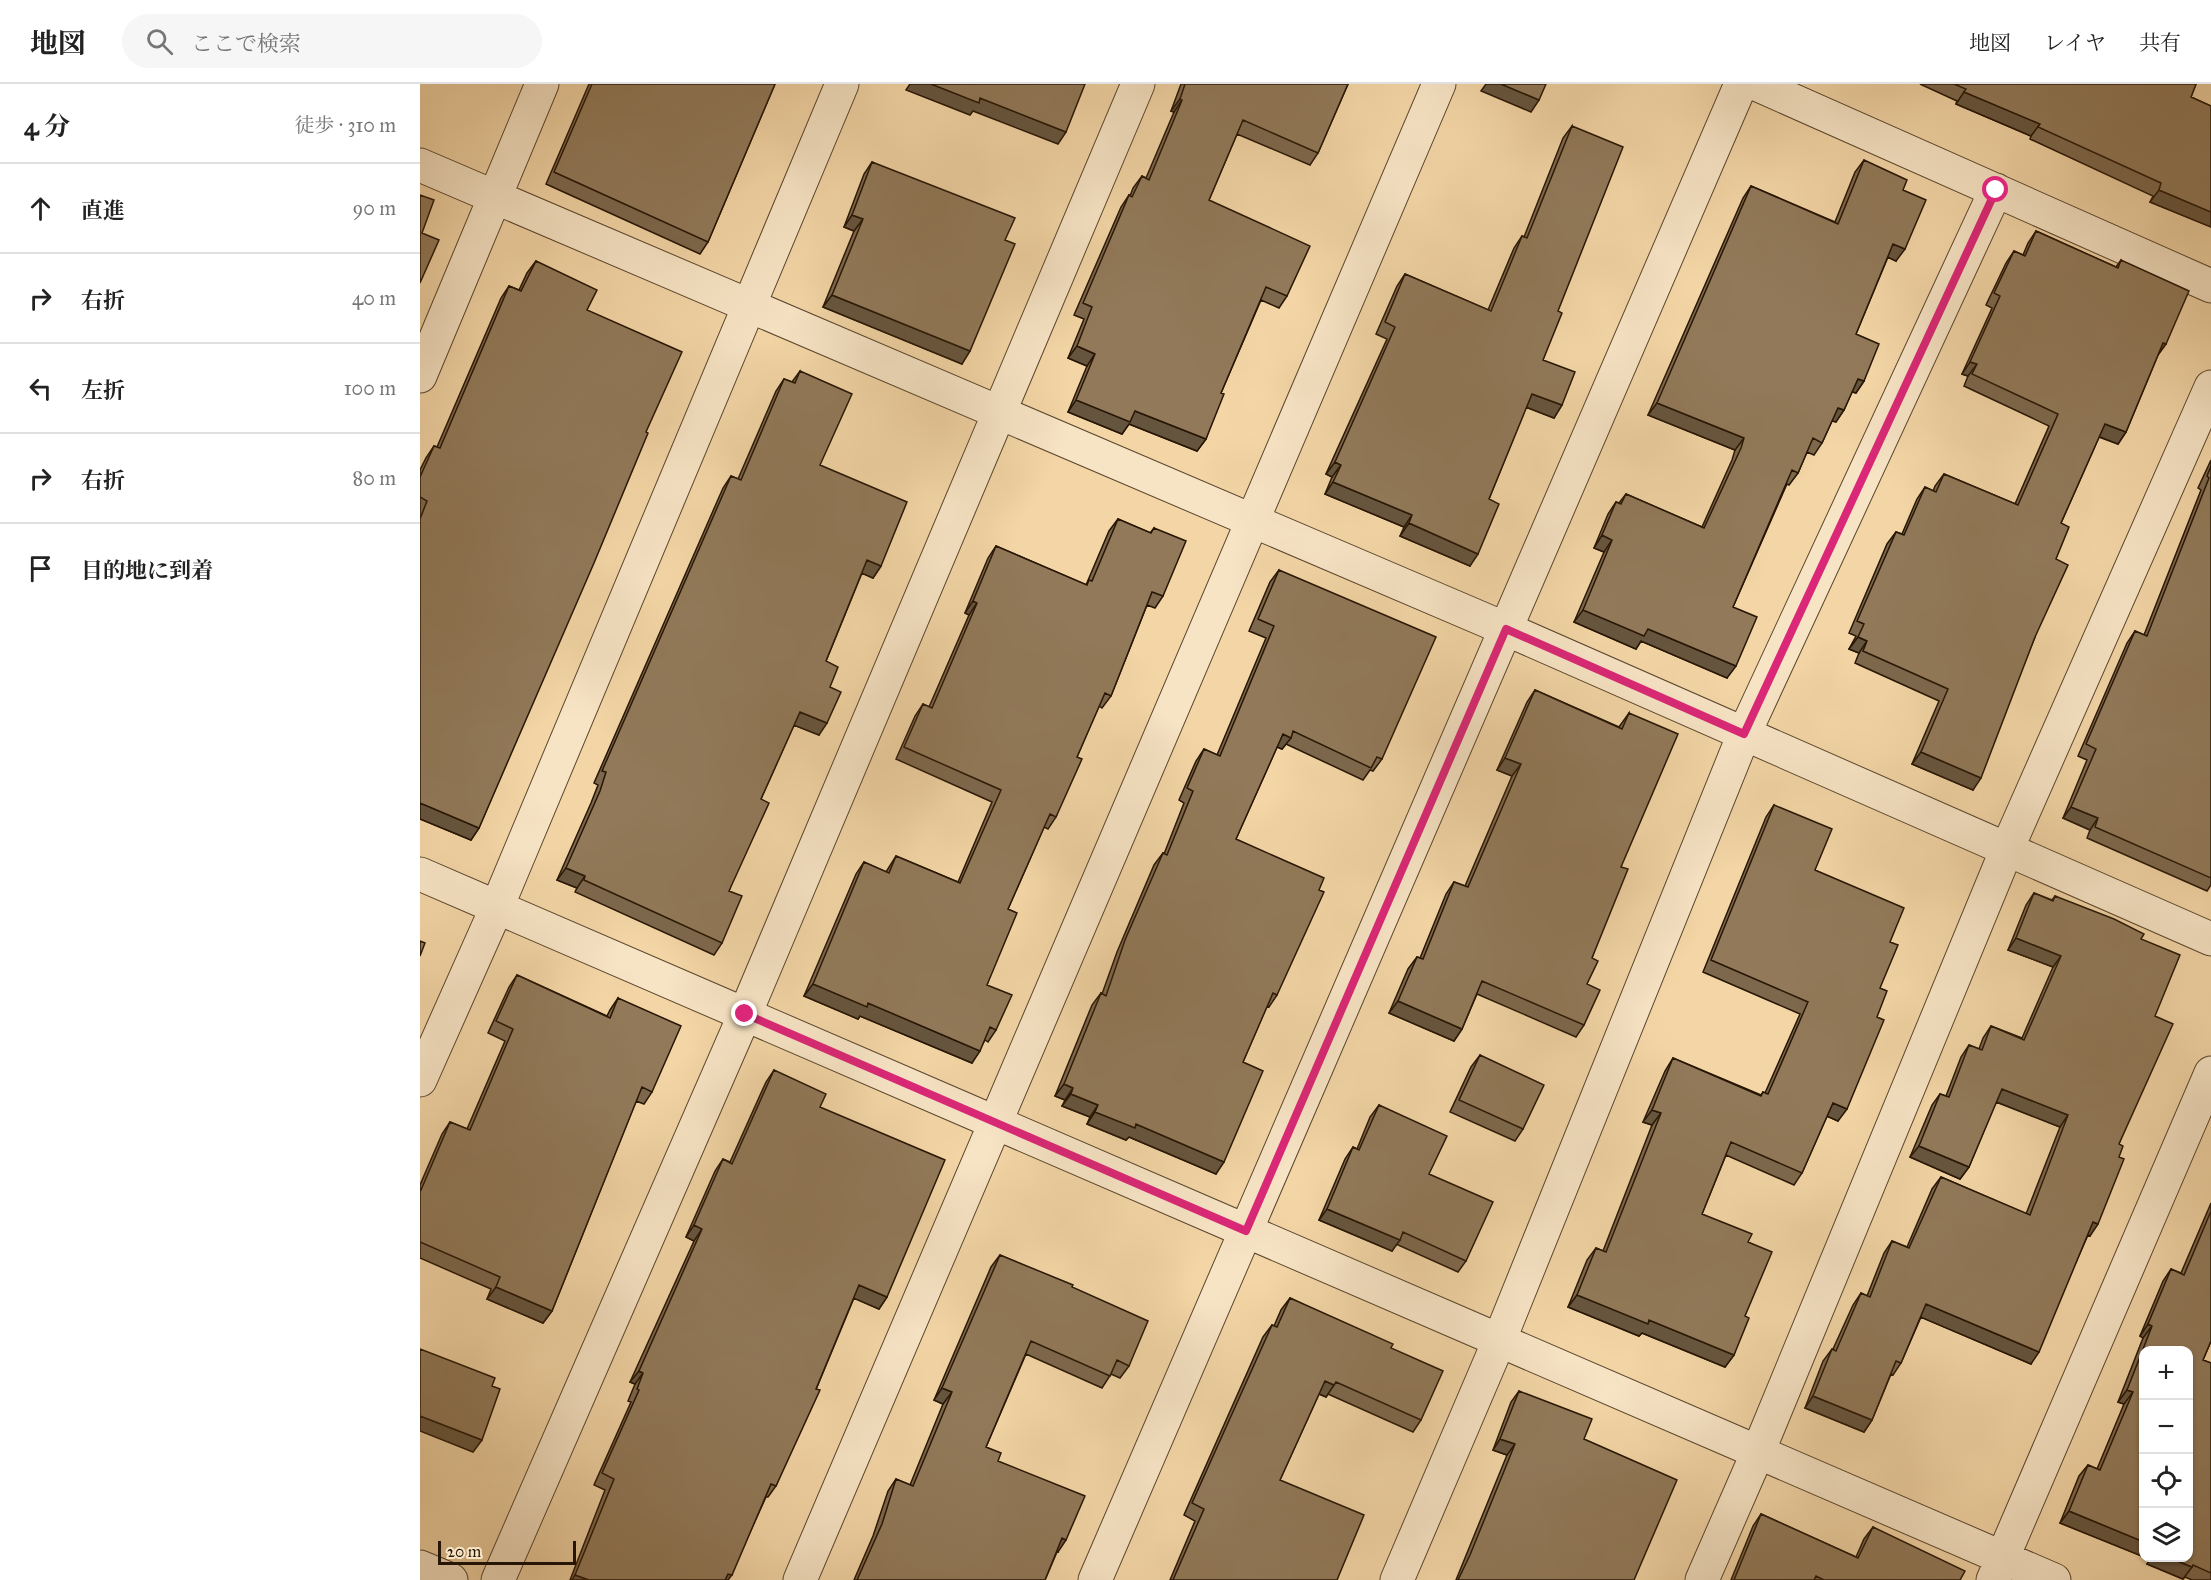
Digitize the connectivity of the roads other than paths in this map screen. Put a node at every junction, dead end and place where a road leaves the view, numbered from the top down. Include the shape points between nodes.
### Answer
1 (542, 84) edge
2 (842, 84) edge
3 (1138, 84) edge
4 (1438, 84) edge
5 (1741, 84) edge
6 (1756, 84) edge
7 (420, 165) edge
8 (1996, 190) junction
9 (494, 197) junction
10 (2211, 286) edge
11 (747, 306) junction
12 (420, 376) edge
13 (2211, 387) edge
14 (998, 412) junction
15 (1251, 520) junction
16 (1506, 629) junction
17 (1744, 734) junction
18 (2007, 849) junction
19 (420, 874) edge
20 (497, 907) junction
21 (2211, 939) edge
22 (745, 1014) junction
23 (2211, 1074) edge
24 (420, 1080) edge
25 (995, 1123) junction
26 (1246, 1231) junction
27 (1499, 1341) junction
28 (1758, 1452) junction
29 (420, 1567) edge
30 (1998, 1569) edge
31 (451, 1580) edge
32 (498, 1580) edge
33 (800, 1580) edge
34 (1095, 1580) edge
35 (1397, 1580) edge
36 (1702, 1580) edge
37 (2054, 1580) edge

1 - 9 street
2 - 11 street
3 - 14 street
4 - 15 street
5 - 16 street
6 - 8 street
7 - 9 street
8 - 10 street
8 - 17 street
9 - 11 street
9 - 12 street
11 - 14 street
11 - 20 street
13 - 18 street
14 - 15 street
14 - 22 street
15 - 16 street
15 - 25 street
16 - 17 street
16 - 26 street
17 - 18 street
17 - 27 street
18 - 21 street
18 - 28 street
19 - 20 street
20 - 22 street
20 - 24 street
22 - 25 street
22 - 32 street
23 - 30 street
25 - 26 street
25 - 33 street
26 - 27 street
26 - 34 street
27 - 28 street
27 - 35 street
28 - 30 street
28 - 36 street
29 - 31 street
30 - 37 street

